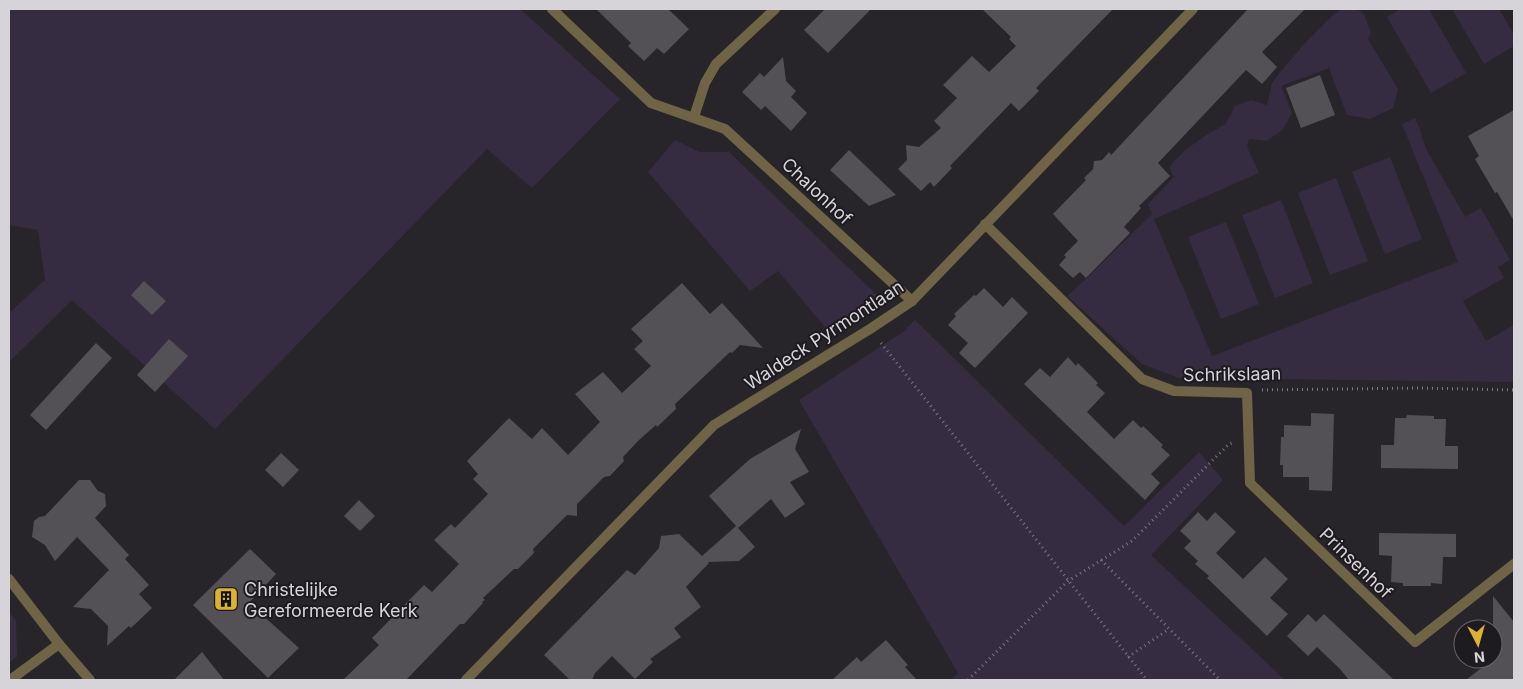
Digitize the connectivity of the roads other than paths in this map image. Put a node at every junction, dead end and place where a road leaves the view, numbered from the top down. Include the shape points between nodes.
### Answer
1 (552, 9) edge
2 (775, 9) edge
3 (1193, 9) edge
4 (694, 117) junction
5 (985, 224) junction
6 (912, 301) junction
7 (1247, 393) joint
8 (1514, 564) edge
9 (9, 579) edge
10 (59, 644) junction
11 (10, 680) edge
12 (90, 680) edge
13 (466, 680) edge

1 - 4 street, Chalonhof via 651,102
2 - 4 street via 716,64 705,83
3 - 5 street, Waldeck Pyrmontlaan
4 - 6 street, Chalonhof via 725,129
5 - 6 street, Waldeck Pyrmontlaan
5 - 7 street, Schrikslaan via 1142,379 1174,391
6 - 13 street, Waldeck Pyrmontlaan via 714,425
7 - 8 street, Prinsenhof via 1250,483 1415,642
9 - 10 street
10 - 11 street
10 - 12 street

